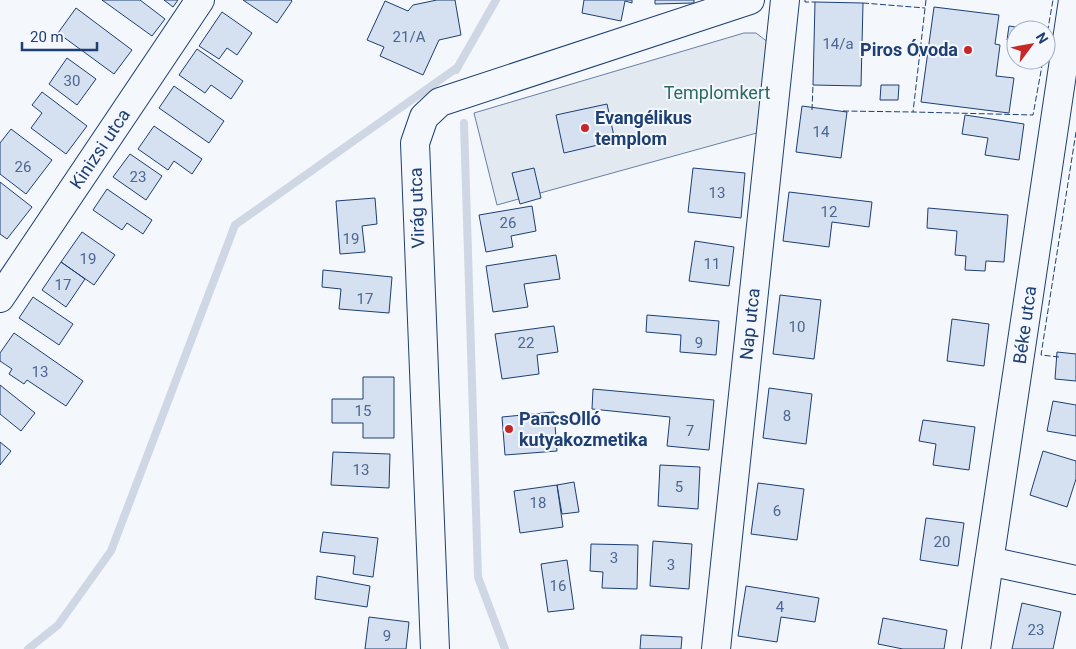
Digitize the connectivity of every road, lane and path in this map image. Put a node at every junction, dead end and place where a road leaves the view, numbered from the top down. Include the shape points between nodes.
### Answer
1 (200, 0) edge
2 (750, 0) edge
3 (785, 0) edge
4 (1073, 0) edge
5 (0, 298) edge
6 (989, 561) junction
7 (1076, 580) edge
8 (435, 649) edge
9 (716, 649) edge
10 (976, 649) edge

1 - 5 street, Kinizsi utca
2 - 8 street, Virág utca via 440,102 424,117 414,143
3 - 9 street, Nap utca
4 - 6 street, Béke utca
6 - 7 street
6 - 10 street, Béke utca

